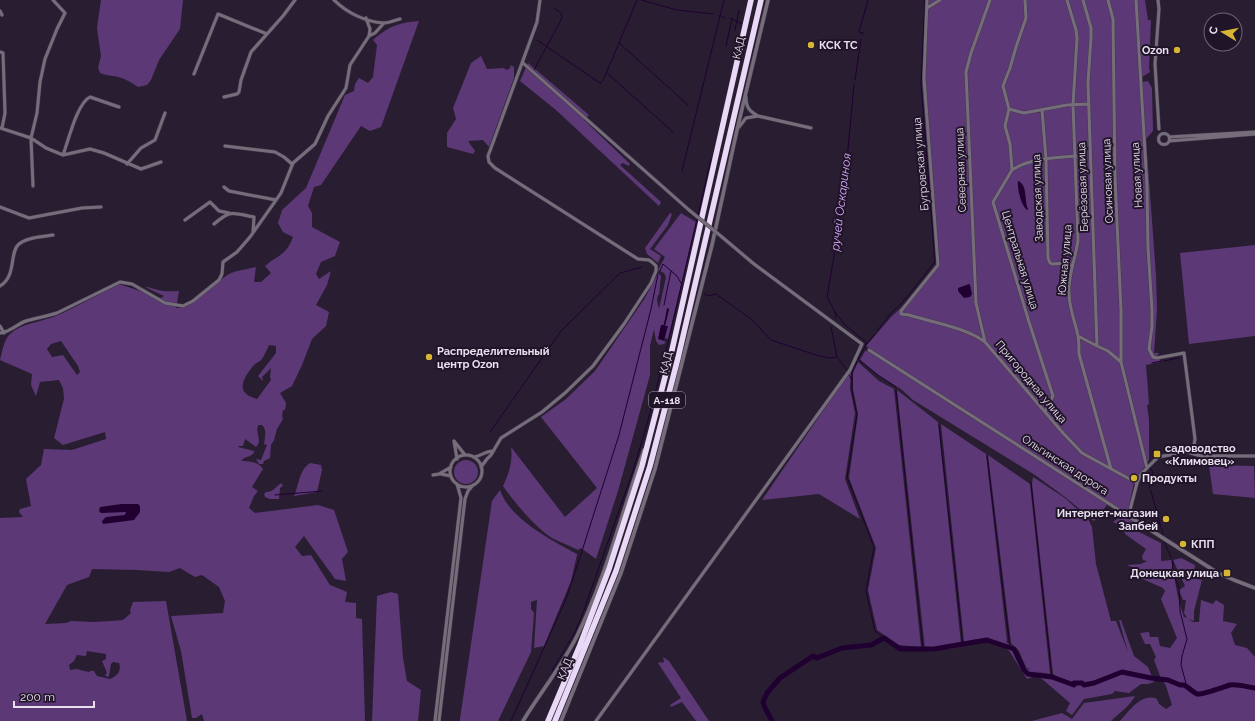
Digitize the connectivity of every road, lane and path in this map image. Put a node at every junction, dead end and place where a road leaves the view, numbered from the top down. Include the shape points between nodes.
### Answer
1 (53, 0) edge
2 (295, 0) edge
3 (334, 0) edge
4 (540, 0) edge
5 (751, 0) edge
6 (761, 0) edge
7 (768, 0) edge
8 (928, 0) edge
9 (940, 0) edge
10 (990, 0) edge
11 (1025, 0) edge
12 (1067, 0) edge
13 (1083, 0) edge
14 (1108, 0) edge
15 (1136, 0) edge
16 (1158, 0) edge
17 (927, 8) junction
18 (0, 12) edge
19 (2, 15) dead end
20 (366, 18) junction
21 (400, 19) dead end
22 (384, 23) junction
23 (267, 34) junction
24 (370, 36) junction
25 (0, 52) edge
26 (523, 63) junction
27 (194, 74) dead end
28 (746, 94) junction
29 (224, 97) dead end
30 (1089, 104) junction
31 (1073, 105) junction
32 (119, 107) dead end
33 (1009, 109) junction
34 (1042, 110) junction
35 (165, 113) dead end
36 (758, 116) junction
37 (1, 128) edge
38 (811, 128) dead end
39 (1159, 129) dead end
40 (737, 130) junction
41 (1255, 133) edge
42 (31, 138) junction
43 (1169, 139) dead end
44 (225, 146) dead end
45 (63, 155) junction
46 (1076, 156) junction
47 (1046, 159) junction
48 (162, 162) dead end
49 (127, 164) junction
50 (292, 164) junction
51 (1012, 170) junction
52 (33, 186) dead end
53 (224, 187) dead end
54 (276, 200) junction
55 (0, 207) edge
56 (101, 207) dead end
57 (230, 213) junction
58 (185, 220) dead end
59 (214, 224) dead end
60 (253, 233) junction
61 (53, 235) dead end
62 (1072, 266) junction
63 (0, 286) edge
64 (901, 314) joint
65 (0, 326) edge
66 (2, 333) edge
67 (1078, 336) junction
68 (985, 342) junction
69 (1098, 346) junction
70 (869, 350) dead end
71 (1121, 362) junction
72 (1045, 412) junction
73 (652, 427) junction
74 (493, 451) junction
75 (1187, 452) junction
76 (466, 456) junction
77 (1255, 456) edge
78 (473, 457) junction
79 (457, 459) junction
80 (481, 467) junction
81 (451, 468) junction
82 (1147, 468) junction
83 (1111, 470) junction
84 (439, 474) junction
85 (433, 475) dead end
86 (451, 476) junction
87 (1137, 483) junction
88 (457, 484) junction
89 (473, 485) junction
90 (1130, 517) junction
91 (1255, 588) edge
92 (435, 721) edge
93 (439, 721) edge
94 (523, 721) edge
95 (548, 721) edge
96 (555, 721) edge
97 (561, 721) edge
98 (596, 721) edge

1 - 42 street via 65,13 45,59
2 - 23 street
3 - 20 street via 350,13
4 - 26 street via 537,22
5 - 73 highway, КАД / А-118 via 672,350
6 - 96 highway, КАД / А-118 via 680,351 650,466 613,578
7 - 28 street
8 - 17 street, Бугровская улица
9 - 17 street
10 - 68 street, Северная улица via 966,72 976,303
11 - 33 street via 1026,18 1003,86
12 - 31 street, Южная улица via 1077,38
13 - 30 street, Берёзовая улица via 1091,28
14 - 71 street, Осиновая улица via 1113,19
15 - 75 street, Новая улица via 1152,310 1149,349 1156,358 1184,353 1195,439 1194,445
16 - 39 street via 1155,64
17 - 64 street, Бугровская улица via 924,78 938,265
18 - 19 street
20 - 22 street
20 - 24 street
21 - 22 street
22 - 24 street
23 - 27 street via 218,14
23 - 29 street via 251,52 239,92
24 - 50 street via 350,65 346,88 328,116 315,144
25 - 37 street via 3,53 5,113
26 - 74 street via 488,156 489,162 630,254 649,260 656,266 656,271 632,312 593,366 542,412 501,438
26 - 98 street, bridge via 722,238 862,344 850,370
28 - 36 street via 749,110
28 - 40 street
30 - 31 street
30 - 69 street, Берёзовая улица
31 - 34 street
31 - 46 street, Южная улица
32 - 45 street via 90,97 85,99
33 - 34 street via 1024,112
33 - 51 street via 1005,126 1010,144
34 - 47 street, Заводская улица
35 - 49 street via 155,140 141,148
36 - 38 street
36 - 40 street via 746,118
37 - 42 street
40 - 97 street via 710,252 655,469 621,573
41 - 43 street
42 - 45 street
42 - 52 street
44 - 50 street via 275,152
45 - 49 street via 90,149
46 - 47 street
46 - 62 street, Южная улица via 1078,240
47 - 51 street via 1028,162
47 - 62 street, Заводская улица via 1049,261 1052,264 1068,263
48 - 49 street via 141,169
50 - 54 street
51 - 72 street, Центральная улица via 992,202 1053,396
53 - 54 street via 229,191
54 - 60 street
55 - 56 street via 29,218
57 - 58 street via 219,211 210,202
57 - 59 street
57 - 60 street via 254,217
60 - 66 street via 237,252 223,262 219,280 183,306 162,302 132,284 117,283 57,313 26,321
61 - 63 street via 24,240 18,245 12,269
62 - 67 street, Южная улица via 1069,293 1071,314
64 - 68 street, Пригородная улица via 965,332
65 - 66 street
67 - 69 street
67 - 83 street, Южная улица via 1079,354
68 - 72 street, Пригородная улица
69 - 71 street
70 - 90 street, Ольгинская дорога
71 - 82 street, Осиновая улица
72 - 83 street, Пригородная улица via 1082,453
73 - 94 street via 584,621
73 - 95 highway, КАД / А-118 via 609,569
74 - 78 street
74 - 80 street
75 - 77 street via 1201,456
75 - 82 street via 1160,456
76 - 78 street
76 - 79 street
76 - 79 street via 454,441
78 - 80 street
79 - 81 street
80 - 89 street via 481,475
81 - 84 street
81 - 86 street
82 - 87 street
83 - 87 street, Пригородная улица
84 - 85 street
84 - 86 street
86 - 88 street
87 - 90 street
88 - 89 street via 465,487
88 - 92 street via 460,498
89 - 93 street via 465,499
90 - 91 street, Ольгинская дорога via 1218,572

